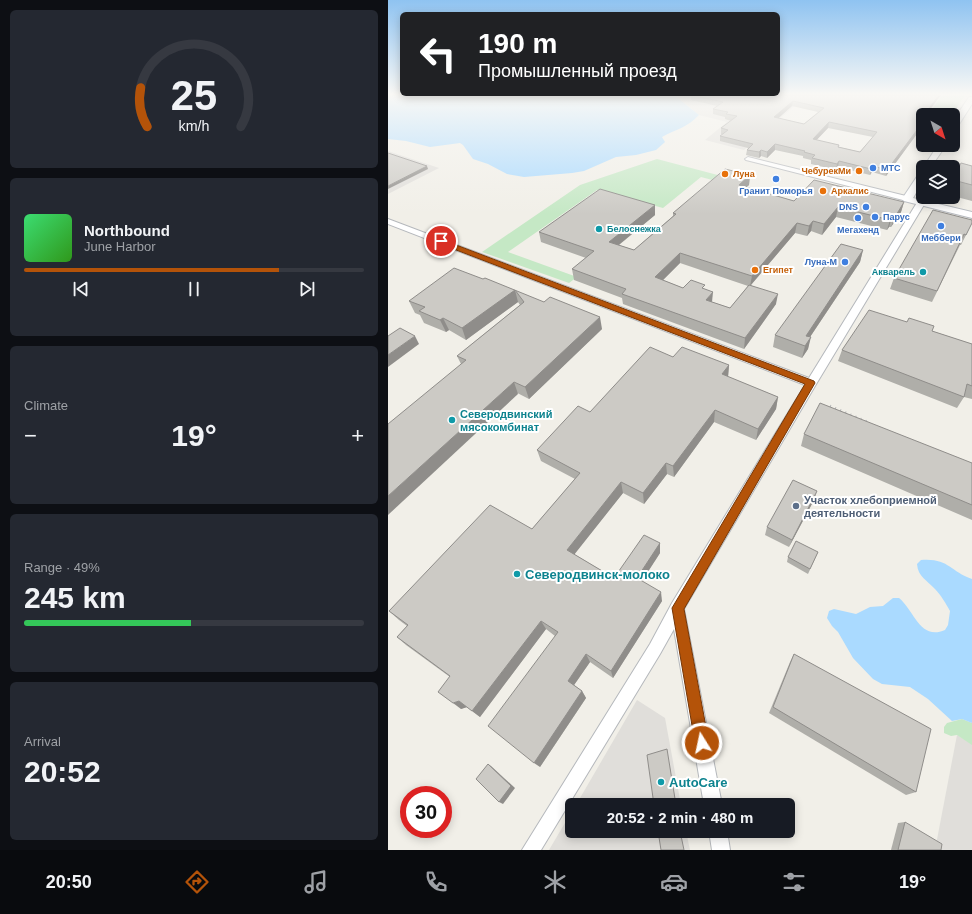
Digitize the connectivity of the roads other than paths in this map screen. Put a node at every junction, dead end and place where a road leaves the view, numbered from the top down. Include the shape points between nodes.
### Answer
1 (748, 159) dead end
2 (916, 185) edge
3 (907, 199) junction
4 (916, 202) edge
5 (920, 204) edge
6 (925, 204) edge
7 (972, 216) edge
8 (388, 221) edge
9 (811, 383) junction
10 (678, 608) junction
11 (712, 798) edge
12 (719, 838) edge
13 (531, 850) edge
14 (722, 850) edge

1 - 3 street
2 - 3 main road
3 - 4 main road
5 - 9 street
6 - 7 main road
8 - 9 street
9 - 10 street
10 - 11 street
10 - 13 street via 655,650
12 - 14 street

